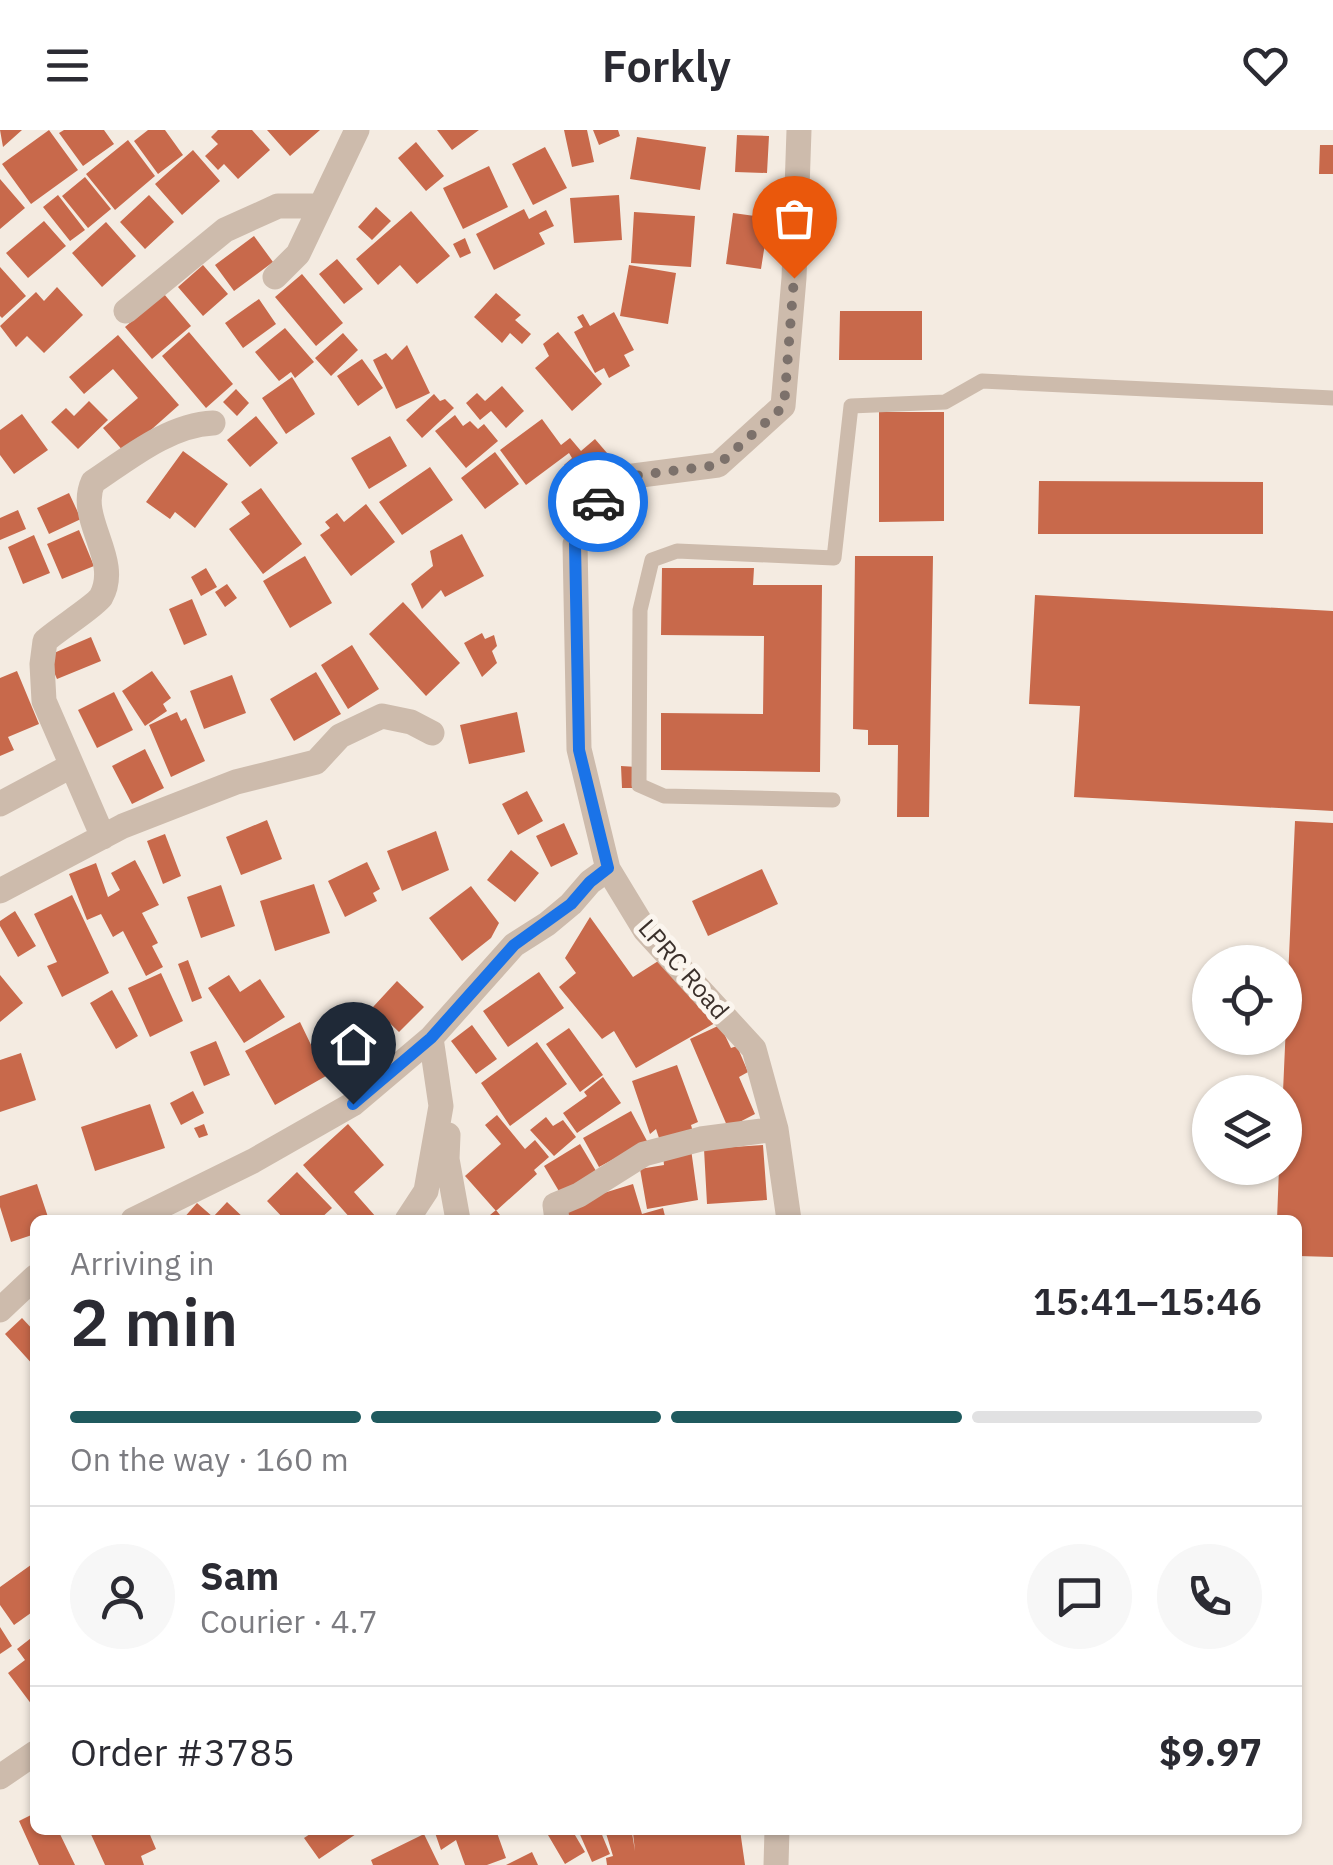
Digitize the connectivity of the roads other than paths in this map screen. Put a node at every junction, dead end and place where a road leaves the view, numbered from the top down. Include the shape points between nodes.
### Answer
1 (357, 130) edge
2 (800, 130) edge
3 (320, 206) junction
4 (275, 277) dead end
5 (126, 312) dead end
6 (1333, 398) edge
7 (213, 423) dead end
8 (432, 733) dead end
9 (71, 766) junction
10 (833, 800) dead end
11 (0, 804) edge
12 (103, 837) junction
13 (608, 868) junction
14 (0, 892) edge
15 (432, 1049) junction
16 (776, 1129) junction
17 (143, 1215) edge
18 (410, 1215) edge
19 (457, 1215) edge
20 (556, 1215) edge
21 (788, 1215) edge
22 (30, 1283) edge
23 (0, 1310) edge
24 (30, 1756) edge
25 (0, 1777) edge
26 (777, 1835) edge
27 (776, 1865) edge

1 - 3 street
2 - 13 street, LPRC Road via 784,406 718,465 610,479 575,544 579,750
3 - 4 street via 298,254
3 - 5 street via 278,206 225,230
6 - 10 lane via 982,381 945,402 851,406 834,558 677,550 652,560 640,610 640,785 664,796
7 - 9 street via 174,432 93,482 88,493 103,556 100,598 45,641 42,664 44,701
8 - 12 street via 382,716 340,736 316,762 236,782
9 - 11 street
9 - 12 street
12 - 14 street
13 - 15 street via 514,945
13 - 16 street, LPRC Road via 645,930 754,1049
15 - 17 street via 353,1104
15 - 18 street via 441,1106 426,1191
15 - 19 street via 450,1091 447,1159
16 - 20 street via 644,1154 555,1205
16 - 21 street, LPRC Road
22 - 23 street
24 - 25 street
26 - 27 street

